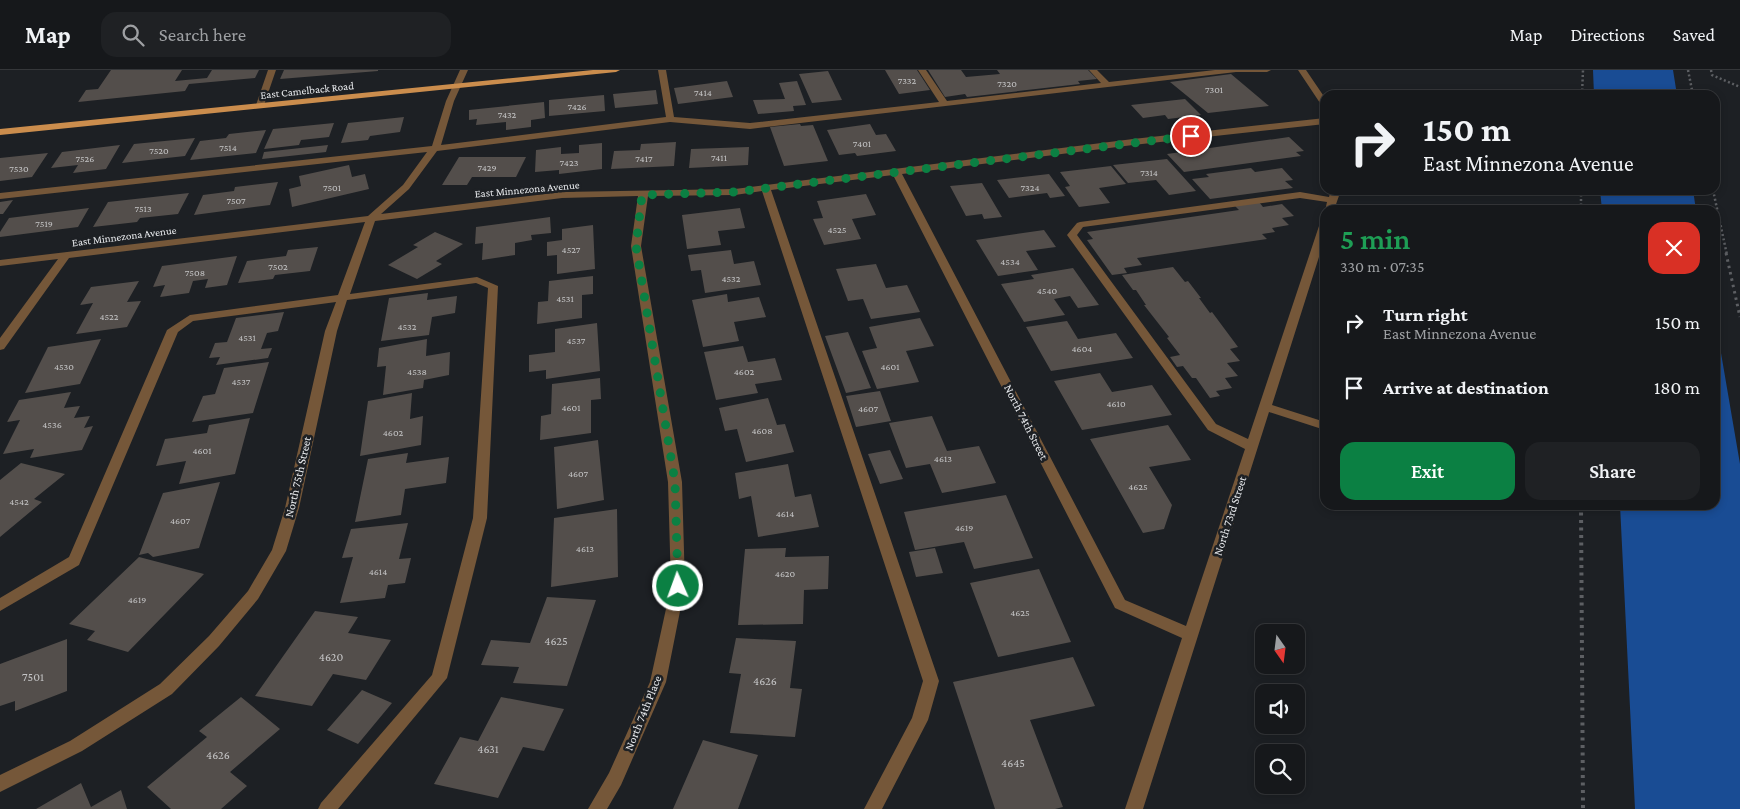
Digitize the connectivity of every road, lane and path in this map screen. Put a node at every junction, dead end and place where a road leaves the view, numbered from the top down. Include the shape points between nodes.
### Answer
1 (272, 70) edge
2 (464, 70) edge
3 (616, 70) edge
4 (662, 70) edge
5 (922, 70) edge
6 (1093, 70) edge
7 (1267, 70) edge
8 (1302, 70) edge
9 (1582, 70) edge
10 (1688, 70) edge
11 (1711, 70) edge
12 (1106, 84) junction
13 (457, 86) junction
14 (1740, 88) edge
15 (1582, 90) edge
16 (1692, 90) edge
17 (1320, 97) edge
18 (944, 103) junction
19 (260, 106) junction
20 (670, 119) junction
21 (1320, 122) edge
22 (0, 132) edge
23 (436, 146) junction
24 (896, 171) junction
25 (766, 188) junction
26 (642, 195) junction
27 (0, 196) edge
28 (1332, 200) edge
29 (371, 218) junction
30 (1720, 223) edge
31 (1320, 239) edge
32 (66, 255) junction
33 (0, 263) edge
34 (342, 299) junction
35 (1740, 316) edge
36 (0, 346) edge
37 (1266, 406) junction
38 (1320, 424) edge
39 (1253, 447) junction
40 (1581, 510) edge
41 (0, 605) edge
42 (1191, 635) junction
43 (0, 784) edge
44 (327, 809) edge
45 (598, 809) edge
46 (873, 809) edge
47 (1134, 809) edge
48 (1583, 809) edge

1 - 19 street
2 - 13 street, North 75th Street
3 - 13 main road, East Camelback Road
4 - 20 street
5 - 18 street
6 - 12 street
7 - 12 street via 1236,70
8 - 17 street
9 - 15 path
10 - 16 path
11 - 14 path via 1722,81
12 - 18 street
13 - 19 main road, East Camelback Road
13 - 23 street, North 75th Street
18 - 20 street via 750,126
19 - 22 main road, East Camelback Road
20 - 23 street
21 - 24 street, East Minnezona Avenue
23 - 27 street
23 - 29 street, North 75th Street via 406,187
24 - 25 street, East Minnezona Avenue
24 - 42 street, North 74th Street via 1120,604
25 - 26 street, East Minnezona Avenue
25 - 46 street via 931,681 920,720
26 - 29 street, East Minnezona Avenue via 562,195
26 - 45 street, North 74th Place via 636,246 675,482 678,586 658,682 615,780
28 - 39 street via 1290,196 1080,225 1072,235 1212,427
29 - 32 street, East Minnezona Avenue
29 - 34 street, North 75th Street
30 - 35 path
31 - 37 street, North 73rd Street
32 - 33 street, East Minnezona Avenue
32 - 36 street
34 - 41 street via 190,318 173,330 74,562
34 - 43 street, North 75th Street via 331,331 280,551 253,595 214,641 166,689 76,746
34 - 44 street via 477,280 493,286 480,518 439,678
37 - 38 street
37 - 39 street, North 73rd Street
39 - 42 street, North 73rd Street
40 - 48 path
42 - 47 street, North 73rd Street

